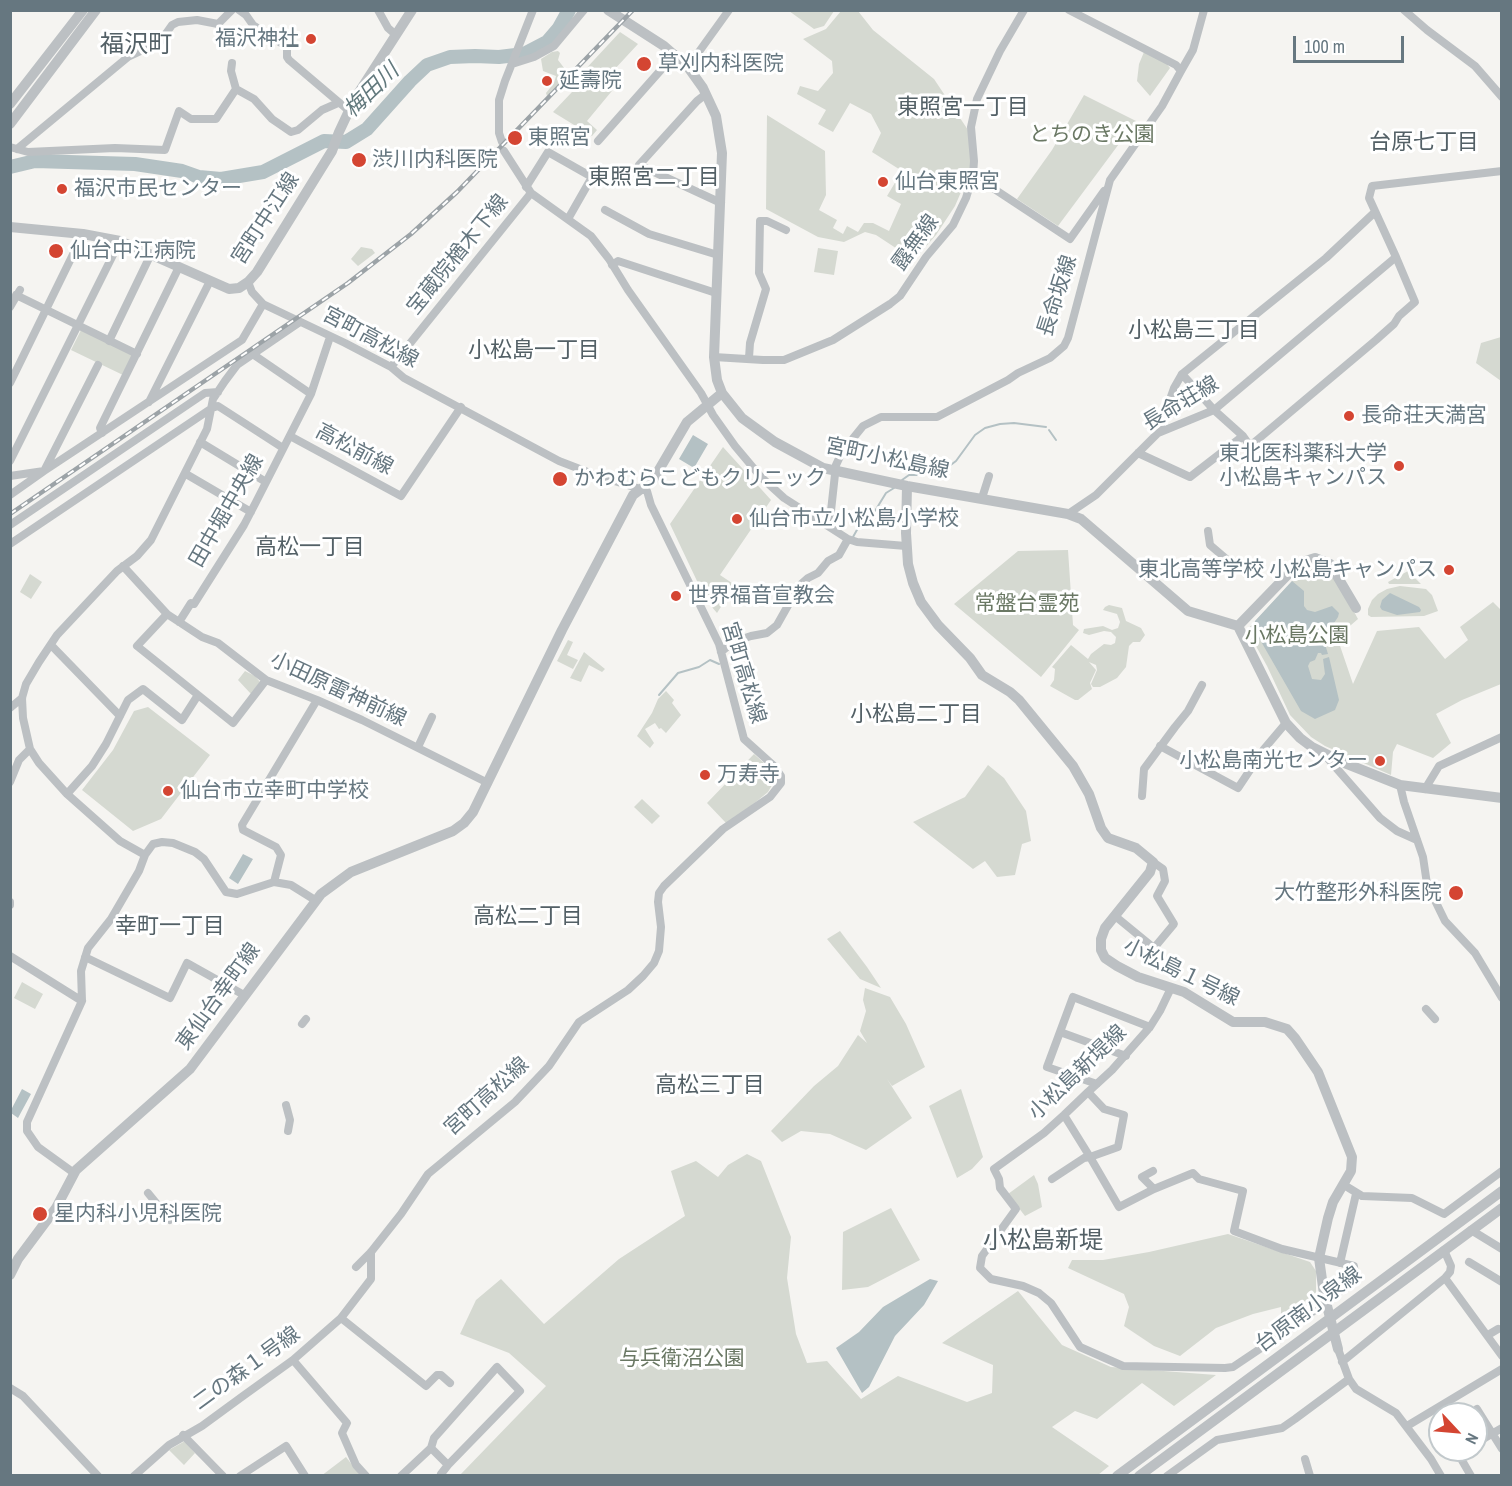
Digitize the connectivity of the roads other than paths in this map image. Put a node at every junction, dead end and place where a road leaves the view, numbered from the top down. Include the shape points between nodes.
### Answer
1 (83, 10) edge
2 (96, 10) edge
3 (232, 10) edge
4 (239, 10) edge
5 (378, 10) edge
6 (412, 10) edge
7 (533, 10) edge
8 (584, 10) edge
9 (608, 10) edge
10 (729, 10) edge
11 (1024, 10) edge
12 (1069, 10) edge
13 (1204, 10) edge
14 (1404, 10) edge
15 (396, 35) junction
16 (675, 54) junction
17 (232, 63) dead end
18 (512, 63) junction
19 (688, 67) junction
20 (1181, 71) junction
21 (236, 88) junction
22 (706, 94) junction
23 (1502, 97) edge
24 (338, 103) junction
25 (10, 104) edge
26 (348, 110) junction
27 (10, 124) edge
28 (598, 141) dead end
29 (14, 148) edge
30 (1502, 171) edge
31 (973, 175) junction
32 (1110, 180) junction
33 (528, 190) junction
34 (721, 203) junction
35 (605, 210) dead end
36 (1376, 212) junction
37 (568, 219) junction
38 (10, 227) edge
39 (786, 230) dead end
40 (83, 234) junction
41 (120, 242) junction
42 (152, 254) junction
43 (718, 255) junction
44 (1396, 257) junction
45 (612, 265) junction
46 (179, 267) junction
47 (210, 281) junction
48 (248, 282) junction
49 (716, 292) junction
50 (263, 304) junction
51 (10, 307) edge
52 (47, 310) junction
53 (300, 322) junction
54 (78, 326) junction
55 (330, 337) junction
56 (109, 341) junction
57 (137, 354) junction
58 (254, 355) junction
59 (714, 357) junction
60 (749, 358) junction
61 (98, 365) dead end
62 (391, 367) junction
63 (1182, 374) junction
64 (11, 381) edge
65 (218, 392) junction
66 (722, 393) junction
67 (310, 394) junction
68 (148, 402) junction
69 (707, 404) junction
70 (460, 407) junction
71 (212, 408) junction
72 (1214, 410) junction
73 (102, 433) junction
74 (1158, 433) junction
75 (290, 436) junction
76 (1243, 436) junction
77 (200, 442) junction
78 (283, 448) junction
79 (1138, 453) junction
80 (10, 461) edge
81 (44, 471) junction
82 (835, 472) junction
83 (186, 474) junction
84 (10, 476) edge
85 (989, 476) dead end
86 (266, 482) junction
87 (907, 486) junction
88 (641, 489) junction
89 (10, 495) edge
90 (982, 498) junction
91 (251, 512) junction
92 (1068, 514) junction
93 (10, 525) edge
94 (827, 525) junction
95 (1208, 531) dead end
96 (848, 539) junction
97 (10, 544) edge
98 (906, 546) junction
99 (123, 566) junction
100 (1234, 569) dead end
101 (1356, 608) dead end
102 (167, 614) junction
103 (179, 622) junction
104 (1238, 626) junction
105 (51, 645) junction
106 (722, 652) junction
107 (266, 680) junction
108 (1202, 685) dead end
109 (198, 695) junction
110 (22, 698) junction
111 (317, 700) junction
112 (10, 708) edge
113 (120, 716) junction
114 (432, 717) dead end
115 (1286, 723) junction
116 (1502, 737) edge
117 (1160, 746) junction
118 (418, 747) junction
119 (30, 749) junction
120 (1322, 753) junction
121 (10, 782) edge
122 (488, 783) junction
123 (1400, 785) junction
124 (1425, 789) junction
125 (67, 794) junction
126 (1142, 796) dead end
127 (1502, 798) edge
128 (1417, 840) junction
129 (145, 855) junction
130 (1154, 862) junction
131 (274, 882) junction
132 (315, 900) junction
133 (1115, 916) junction
134 (10, 956) edge
135 (85, 957) junction
136 (1171, 988) junction
137 (244, 995) junction
138 (1502, 998) edge
139 (82, 1001) junction
140 (1426, 1009) dead end
141 (1436, 1019) dead end
142 (1150, 1027) junction
143 (1060, 1032) junction
144 (1126, 1056) junction
145 (1097, 1084) junction
146 (1088, 1092) junction
147 (286, 1105) dead end
148 (1064, 1115) junction
149 (288, 1131) dead end
150 (1090, 1157) junction
151 (1153, 1171) dead end
152 (1502, 1171) edge
153 (74, 1173) junction
154 (1052, 1179) dead end
155 (1344, 1185) junction
156 (1154, 1189) junction
157 (1502, 1191) edge
158 (148, 1193) dead end
159 (1356, 1194) junction
160 (1468, 1196) junction
161 (1502, 1208) edge
162 (1476, 1209) junction
163 (170, 1220) dead end
164 (1471, 1230) junction
165 (1502, 1249) edge
166 (1444, 1250) junction
167 (371, 1252) junction
168 (14, 1257) edge
169 (1319, 1258) junction
170 (1469, 1262) dead end
171 (1340, 1263) junction
172 (356, 1267) dead end
173 (10, 1275) edge
174 (1444, 1278) junction
175 (1502, 1282) edge
176 (340, 1317) junction
177 (1498, 1329) dead end
178 (1288, 1330) junction
179 (1488, 1335) junction
180 (1299, 1342) junction
181 (1338, 1348) joint
182 (1307, 1351) junction
183 (1502, 1356) edge
184 (293, 1360) junction
185 (1342, 1362) junction
186 (1502, 1369) edge
187 (1349, 1379) junction
188 (450, 1383) dead end
189 (10, 1388) edge
190 (1407, 1426) junction
191 (1488, 1427) edge
192 (1502, 1428) edge
193 (1492, 1434) junction
194 (183, 1435) junction
195 (1488, 1436) edge
196 (431, 1448) junction
197 (1502, 1449) edge
198 (1139, 1459) junction
199 (1305, 1459) dead end
200 (1464, 1462) edge
201 (448, 1465) junction
202 (1153, 1465) junction
203 (441, 1474) edge
204 (98, 1476) edge
205 (134, 1476) edge
206 (224, 1476) edge
207 (240, 1476) edge
208 (305, 1476) edge
209 (366, 1476) edge
210 (401, 1476) edge
211 (1117, 1476) edge
212 (1139, 1476) edge
213 (1166, 1476) edge
214 (1310, 1476) edge
215 (1441, 1476) edge
216 (1471, 1476) edge

1 - 25 street
2 - 27 street
3 - 29 street via 218,24 197,20 172,25 160,42 128,57
4 - 24 street via 253,25 287,47 289,60
5 - 15 street
6 - 15 street
7 - 18 street
8 - 18 street via 554,46
9 - 16 street, 宮町小松島線
10 - 19 street
11 - 31 street, 露無線 via 976,99 971,127
12 - 20 street
13 - 20 street, 長命坂線
14 - 23 street via 1475,66
15 - 26 street
16 - 19 street, 宮町小松島線
16 - 28 street
17 - 21 street
18 - 33 street via 499,100 499,133
19 - 22 street, 宮町小松島線
20 - 32 street, 長命坂線 via 1162,106
21 - 24 street via 291,132
21 - 29 street via 216,119 192,118 179,111 165,150 28,152
22 - 34 street, 宮町小松島線 via 722,144
22 - 34 street via 639,165
24 - 26 street
26 - 48 street, 宮町中江線 via 333,148
30 - 36 street via 1371,186 1368,198
31 - 32 street via 1071,239
31 - 60 street, 露無線 via 957,217 900,296 833,340 784,360
32 - 82 street, 長命坂線 via 1068,338 1058,353 937,417 881,417 863,426 842,452
33 - 37 street
33 - 37 street, 宝蔵院楢木下線 via 549,152 592,177
33 - 62 street, 宝蔵院楢木下線
34 - 43 street, 宮町小松島線
35 - 43 street via 649,234
36 - 44 street
36 - 63 street via 1326,258
37 - 45 street via 591,236
38 - 40 street, 宮町中江線
39 - 60 street via 760,221 759,273 766,289
40 - 41 street, 宮町中江線
40 - 52 street
41 - 42 street, 宮町中江線
41 - 54 street
42 - 46 street, 宮町中江線
42 - 56 street
43 - 49 street, 宮町小松島線
44 - 72 street, 長命荘線
44 - 76 street via 1415,302 1250,446
45 - 49 street via 618,261
45 - 69 street
46 - 47 street, 宮町中江線
46 - 57 street
47 - 48 street, 宮町中江線 via 229,289
47 - 68 street
48 - 50 street, 宮町高松線
49 - 59 street, 宮町小松島線
50 - 53 street, 宮町高松線
50 - 68 street via 242,340
51 - 52 street via 18,293
52 - 54 street
52 - 64 street
53 - 55 street, 宮町高松線
53 - 58 street
54 - 56 street
54 - 80 street
55 - 62 street, 宮町高松線
55 - 67 street, 田中堀中央線
56 - 57 street
57 - 73 street via 100,428
58 - 65 street via 237,365
58 - 67 street
59 - 60 street, 露無線
59 - 66 street, 宮町小松島線
61 - 81 street
62 - 70 street, 宮町高松線
63 - 72 street
63 - 74 street via 1170,395
65 - 71 street
65 - 93 street via 205,393
66 - 69 street, 東仙台幸町線
66 - 82 street, 宮町小松島線 via 742,418 763,435 803,459
67 - 75 street, 田中堀中央線
68 - 73 street
69 - 88 street, 東仙台幸町線 via 687,422 653,480
69 - 94 street via 761,477 784,498
70 - 75 street, 高松前線 via 401,496
70 - 88 street, 宮町高松線 via 563,463
71 - 77 street
71 - 78 street via 218,406
71 - 97 street
72 - 74 street, 長命荘線
72 - 76 street
73 - 81 street
74 - 79 street, 長命荘線
75 - 78 street, 田中堀中央線
76 - 79 street via 1190,477
77 - 83 street
77 - 86 street
78 - 86 street, 田中堀中央線
79 - 92 street, 長命荘線 via 1096,495
81 - 84 street
81 - 89 street
82 - 87 street, 宮町小松島線
82 - 94 street, 長命坂線
83 - 91 street
83 - 99 street via 151,540
85 - 90 street
86 - 91 street, 田中堀中央線
87 - 90 street, 宮町小松島線
87 - 98 street
88 - 106 street, 宮町高松線 via 646,491
88 - 122 street, 東仙台幸町線 via 633,495 583,590
90 - 92 street, 宮町小松島線
91 - 103 street, 田中堀中央線
92 - 104 street, 宮町小松島線 via 1095,529 1188,611
94 - 96 street
95 - 100 street via 1210,544
96 - 98 street
96 - 106 street via 839,555 799,586 777,625 766,633 733,642
98 - 130 street via 916,593 938,625 982,675 1019,700 1063,753 1089,794 1108,838 1136,848
99 - 102 street
99 - 105 street
101 - 104 street via 1330,564 1315,558 1299,562
102 - 103 street
102 - 109 street via 137,646
103 - 107 street, 小田原雷神前線 via 218,643
104 - 115 street
105 - 110 street via 26,684
105 - 113 street
106 - 167 street, 宮町高松線 via 744,739 781,775 777,790 723,829 664,886 658,902 659,951 643,976 579,1022 549,1066 515,1102 428,1174
107 - 109 street via 233,723
107 - 111 street, 小田原雷神前線
108 - 117 street via 1188,711
109 - 113 street via 182,720 143,689 128,700
110 - 112 street
110 - 119 street
111 - 118 street, 小田原雷神前線
111 - 131 street via 242,825 243,830 276,847 281,855
113 - 125 street via 92,766
114 - 118 street
115 - 117 street via 1238,788
115 - 120 street
116 - 124 street via 1439,766
117 - 126 street via 1144,769
118 - 122 street, 小田原雷神前線
119 - 121 street via 19,760
119 - 125 street
120 - 123 street
120 - 128 street via 1380,818
122 - 132 street, 東仙台幸町線 via 473,812 453,831 351,872
123 - 124 street
123 - 128 street
124 - 127 street
125 - 129 street via 120,841
128 - 138 street via 1427,884 1445,921 1475,953
129 - 131 street via 153,844 162,842 195,852 231,894
129 - 135 street via 116,911 93,939
130 - 133 street, 小松島１号線
130 - 133 street via 1163,869 1165,881 1157,896 1173,924 1154,948
131 - 132 street via 291,885
132 - 137 street, 東仙台幸町線
133 - 136 street, 小松島１号線 via 1101,939 1105,958 1138,977
134 - 139 street
135 - 137 street via 170,998 188,963
135 - 139 street via 81,970
136 - 142 street, 小松島新堤線
136 - 155 street, 小松島１号線 via 1233,1022 1265,1022 1292,1033 1318,1072 1349,1147 1352,1164
137 - 153 street, 東仙台幸町線 via 182,1078
139 - 153 street via 27,1122 27,1131 38,1147
140 - 141 street
142 - 143 street via 1072,997
142 - 144 street, 小松島新堤線
143 - 144 street
143 - 145 street via 1047,1067
144 - 145 street, 小松島新堤線
145 - 146 street, 小松島新堤線
146 - 148 street, 小松島新堤線
146 - 150 street via 1104,1109 1124,1115 1118,1147
147 - 149 street
148 - 150 street
148 - 178 street, 小松島新堤線 via 993,1169 1000,1188 1016,1209 982,1256 981,1269 991,1279 1038,1293 1051,1303 1080,1347 1123,1366 1225,1368 1239,1364
150 - 154 street
150 - 156 street via 1119,1207
151 - 156 street via 1142,1177
152 - 160 street
153 - 168 street, 東仙台幸町線 via 56,1208
155 - 159 street
155 - 169 street, 小松島１号線 via 1333,1202
156 - 169 street via 1193,1173 1199,1179 1243,1191 1234,1231
157 - 162 street, 台原南小泉線
158 - 163 street
159 - 160 street via 1412,1198 1444,1214
159 - 171 street
160 - 162 street
161 - 164 street, 台原南小泉線
162 - 180 street, 台原南小泉線
164 - 165 street
164 - 166 street, 台原南小泉線
166 - 174 street via 1451,1266
166 - 182 street, 台原南小泉線
167 - 172 street
167 - 176 street, 二の森１号線 via 371,1279
168 - 173 street, 東仙台幸町線
169 - 171 street
169 - 181 street, 小松島１号線
170 - 175 street
171 - 178 street via 1354,1266 1351,1283
174 - 179 street
174 - 185 street
176 - 184 street, 二の森１号線
176 - 188 street via 426,1386 437,1375
177 - 179 street
178 - 180 street
179 - 183 street
180 - 182 street
180 - 198 street, 台原南小泉線
181 - 185 street
182 - 202 street, 台原南小泉線
184 - 194 street, 二の森１号線
184 - 209 street via 347,1423 342,1433
185 - 187 street
186 - 190 street
187 - 190 street via 1356,1389 1396,1413
187 - 213 street via 1282,1428 1217,1440
189 - 204 street via 23,1396
190 - 215 street
191 - 193 street
192 - 193 street
193 - 195 street
193 - 197 street
194 - 205 street, 二の森１号線
194 - 206 street
196 - 201 street
196 - 201 street via 434,1438 496,1367 524,1388
196 - 210 street
198 - 202 street
198 - 211 street, 台原南小泉線
199 - 214 street
200 - 216 street
201 - 203 street
202 - 212 street, 台原南小泉線
202 - 213 street
207 - 208 street via 286,1446

